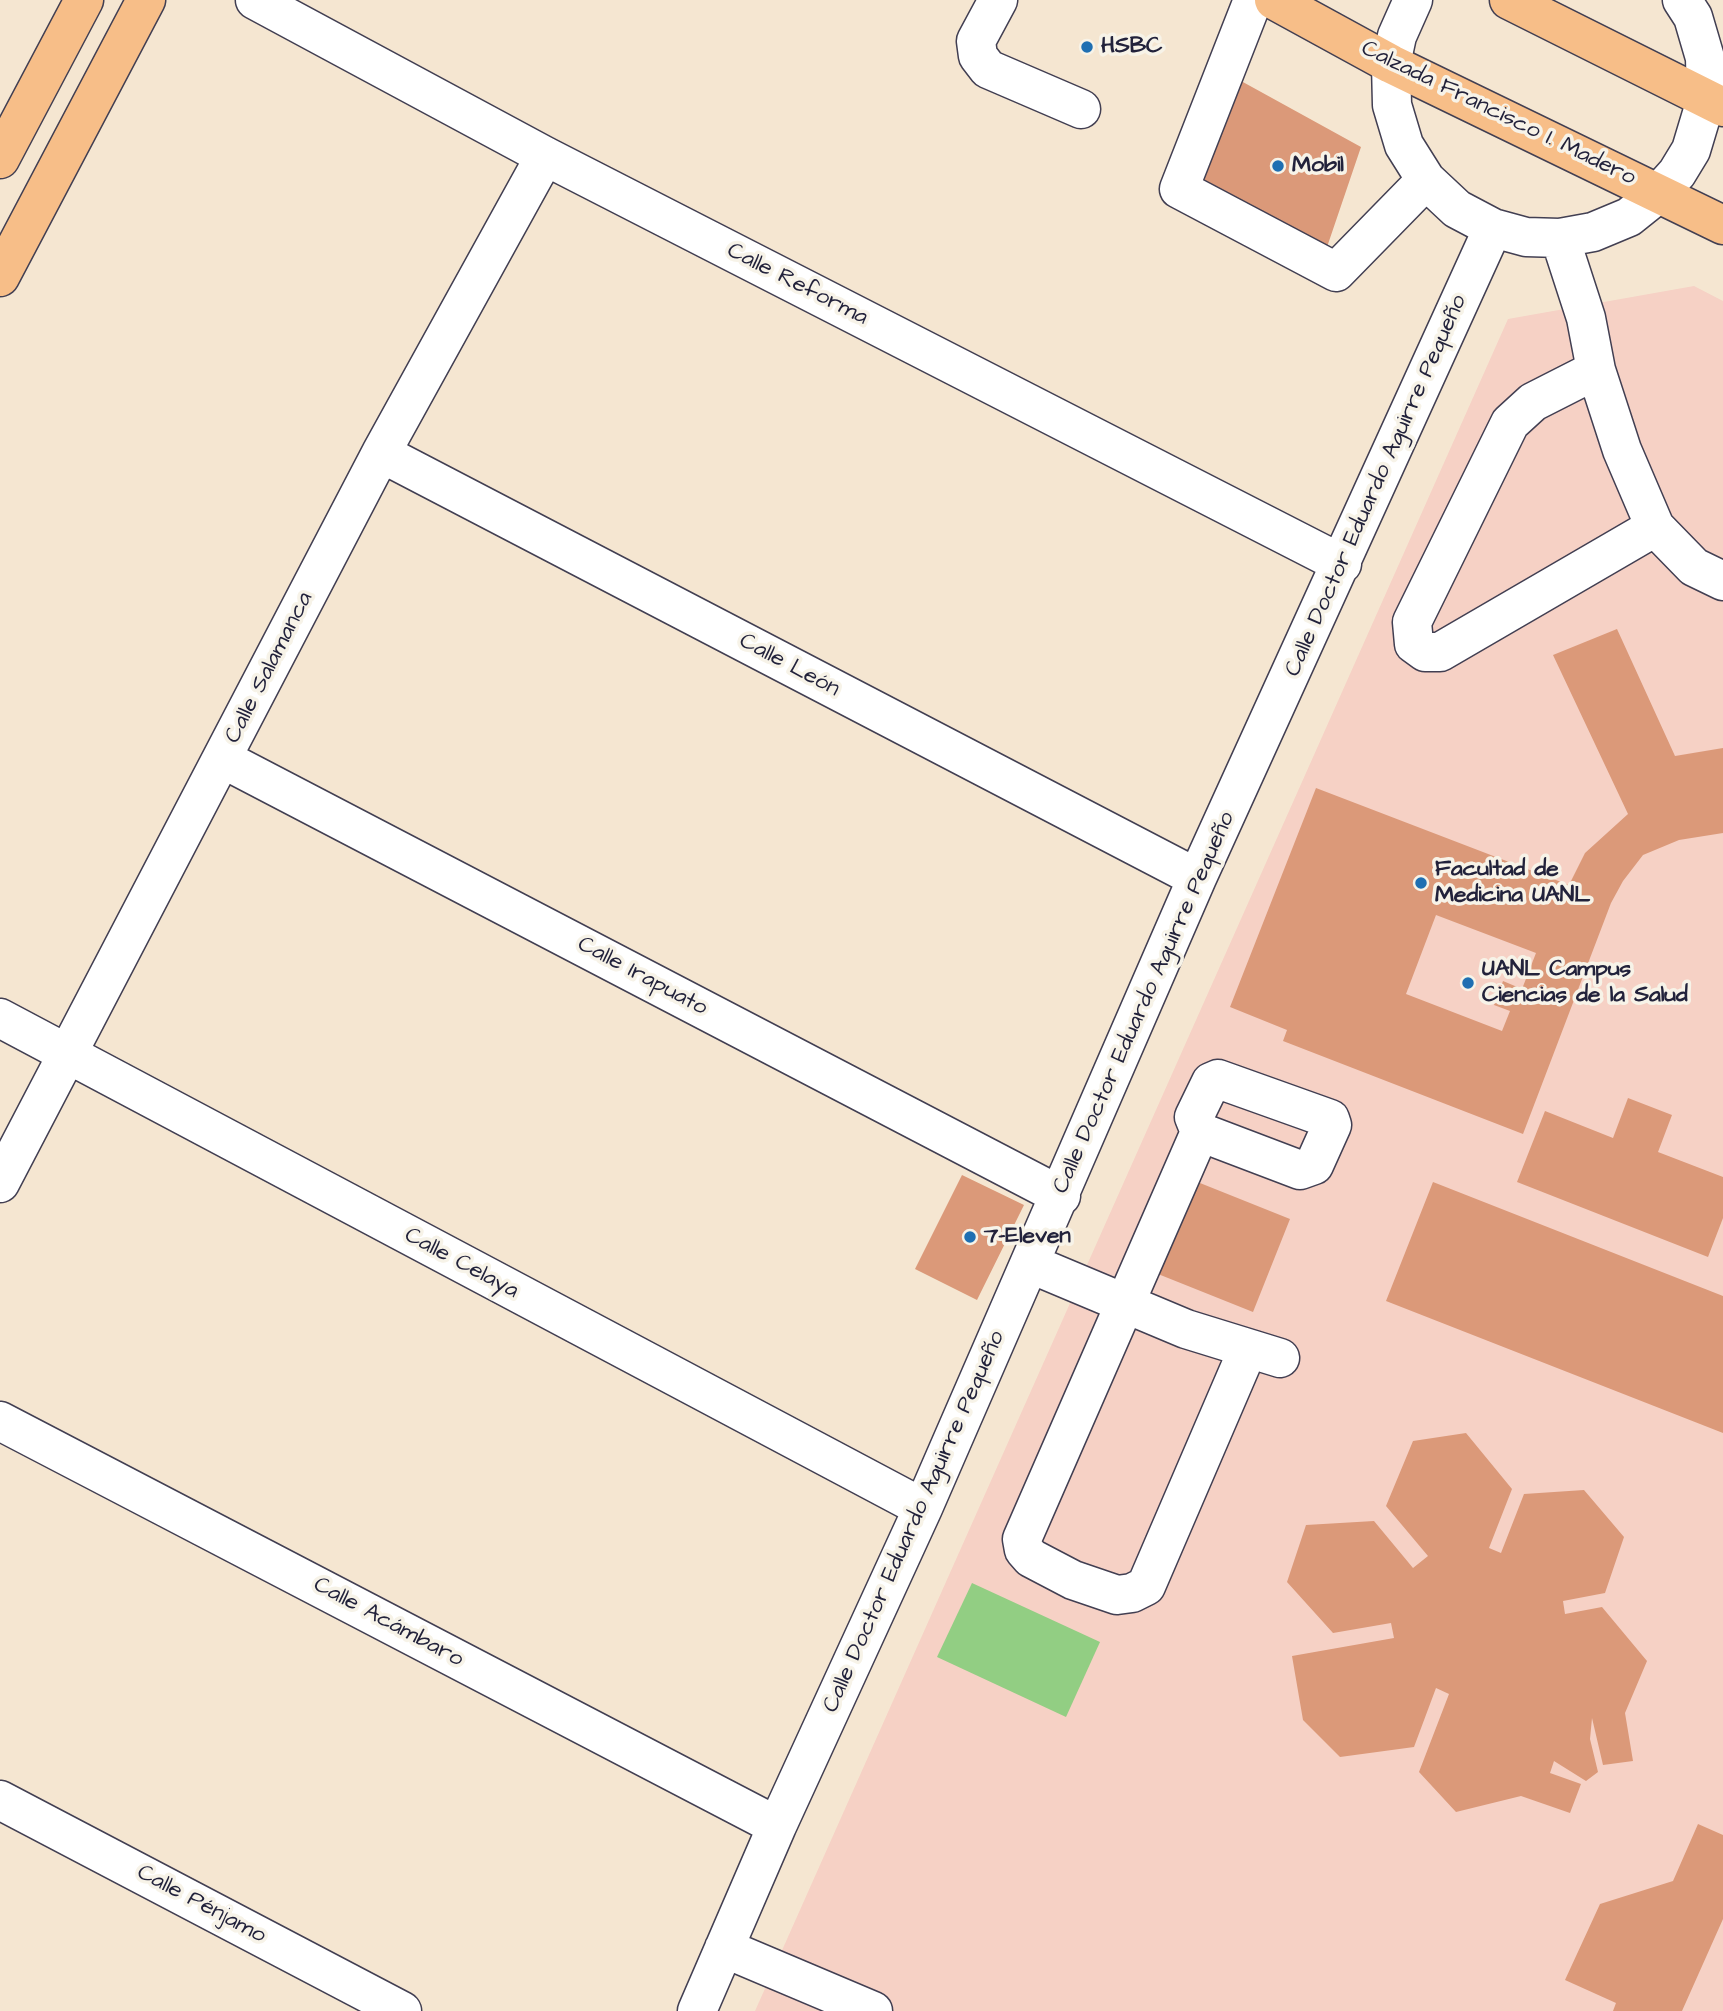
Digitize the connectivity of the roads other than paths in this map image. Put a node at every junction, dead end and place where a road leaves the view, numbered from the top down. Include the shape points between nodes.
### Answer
1 (84, 0) edge
2 (146, 0) edge
3 (256, 0) edge
4 (998, 0) edge
5 (1253, 0) edge
6 (1274, 0) edge
7 (1413, 0) edge
8 (1509, 0) edge
9 (1699, 6) edge
10 (1391, 64) junction
11 (1714, 104) edge
12 (1081, 109) dead end
13 (545, 156) junction
14 (0, 159) edge
15 (1426, 180) junction
16 (1659, 193) junction
17 (1723, 225) edge
18 (1493, 228) junction
19 (1560, 238) junction
20 (0, 276) edge
21 (1596, 370) junction
22 (381, 453) junction
23 (1655, 527) junction
24 (1342, 564) junction
25 (1723, 582) edge
26 (223, 759) junction
27 (1197, 878) junction
28 (0, 1018) edge
29 (66, 1054) junction
30 (1200, 1132) dead end
31 (0, 1183) edge
32 (1061, 1196) junction
33 (1031, 1264) junction
34 (1125, 1304) junction
35 (0, 1421) edge
36 (923, 1508) junction
37 (0, 1800) edge
38 (777, 1826) junction
39 (724, 1948) junction
40 (402, 2011) edge
41 (697, 2011) edge
42 (873, 2011) edge

1 - 14 main road
2 - 20 main road
3 - 13 street, Calle Reforma
4 - 12 street via 976,41 978,56 988,69
5 - 15 street via 1180,189 1336,272
6 - 10 main road, Calzada Francisco I. Madero
7 - 10 street
8 - 11 main road
9 - 11 street
10 - 15 street via 1392,105 1404,145
10 - 16 main road, Calzada Francisco I. Madero
11 - 16 street via 1677,173
13 - 22 street, Calle Salamanca
13 - 24 street, Calle Reforma
15 - 18 street via 1457,209
16 - 17 main road, Calzada Francisco I. Madero
16 - 19 street via 1629,217 1593,232
18 - 19 street via 1526,237
18 - 24 street, Calle Doctor Eduardo Aguirre Pequeño
19 - 21 street via 1586,318
21 - 23 street via 1622,450
21 - 23 street via 1533,402 1510,423 1412,622 1414,644 1424,652 1440,652
22 - 26 street, Calle Salamanca
22 - 27 street, Calle León
23 - 25 street via 1694,566
24 - 27 street, Calle Doctor Eduardo Aguirre Pequeño
26 - 29 street, Calle Salamanca
26 - 32 street, Calle Irapuato
27 - 32 street, Calle Doctor Eduardo Aguirre Pequeño
28 - 29 street, Calle Celaya
29 - 31 street, Calle Salamanca
29 - 36 street, Calle Celaya
30 - 34 street
32 - 33 street, Calle Doctor Eduardo Aguirre Pequeño
33 - 34 street
33 - 36 street, Calle Doctor Eduardo Aguirre Pequeño
34 - 34 street via 1264,1354 1146,1586 1117,1595 1073,1580 1031,1558 1022,1539
35 - 38 street, Calle Acámbaro
36 - 38 street, Calle Doctor Eduardo Aguirre Pequeño
37 - 40 street, Calle Pénjamo
38 - 39 street, Calle Doctor Eduardo Aguirre Pequeño
39 - 41 street, Calle Doctor Eduardo Aguirre Pequeño
39 - 42 street

